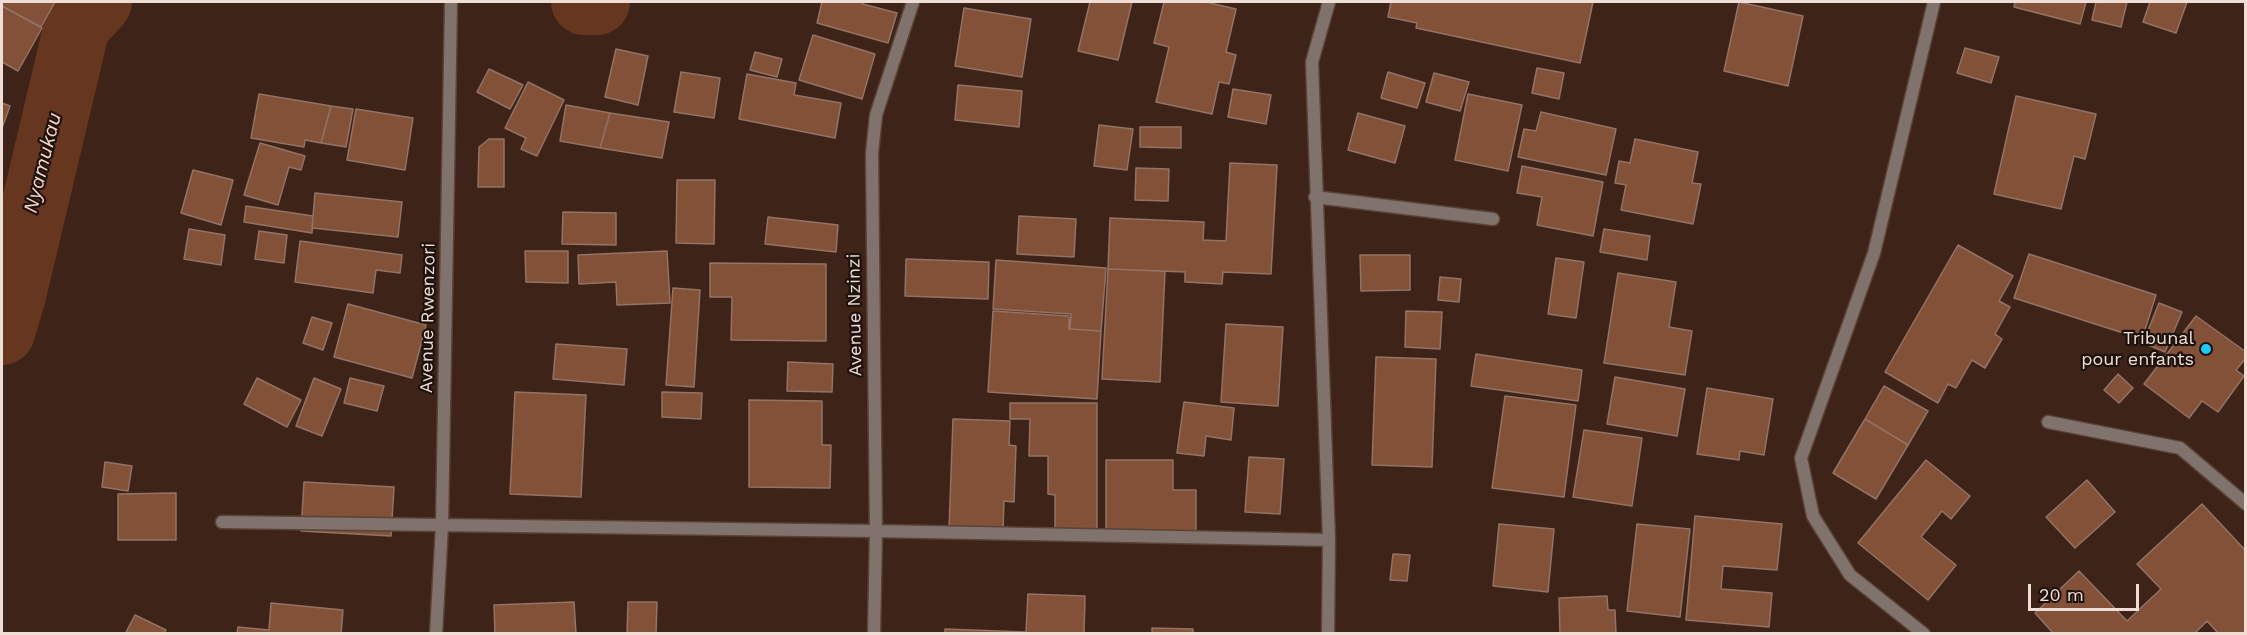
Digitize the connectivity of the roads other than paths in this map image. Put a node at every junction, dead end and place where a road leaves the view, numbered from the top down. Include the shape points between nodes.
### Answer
1 (451, 2) edge
2 (913, 2) edge
3 (1329, 2) edge
4 (1934, 2) edge
5 (1315, 197) junction
6 (1492, 219) dead end
7 (2048, 422) dead end
8 (2246, 504) edge
9 (222, 522) dead end
10 (442, 526) junction
11 (876, 531) junction
12 (1329, 540) junction
13 (436, 633) edge
14 (874, 633) edge
15 (1328, 633) edge
16 (1924, 633) edge

1 - 10 street, Avenue Rwenzori
2 - 11 street, Avenue Nzinzi via 876,115 872,153
3 - 5 street via 1312,62
4 - 16 street via 1874,253 1801,458 1813,516 1850,575
5 - 6 street
5 - 12 street
7 - 8 street via 2180,448
9 - 10 street
10 - 11 street
10 - 13 street, Avenue Rwenzori
11 - 12 street
11 - 14 street, Avenue Nzinzi
12 - 15 street

